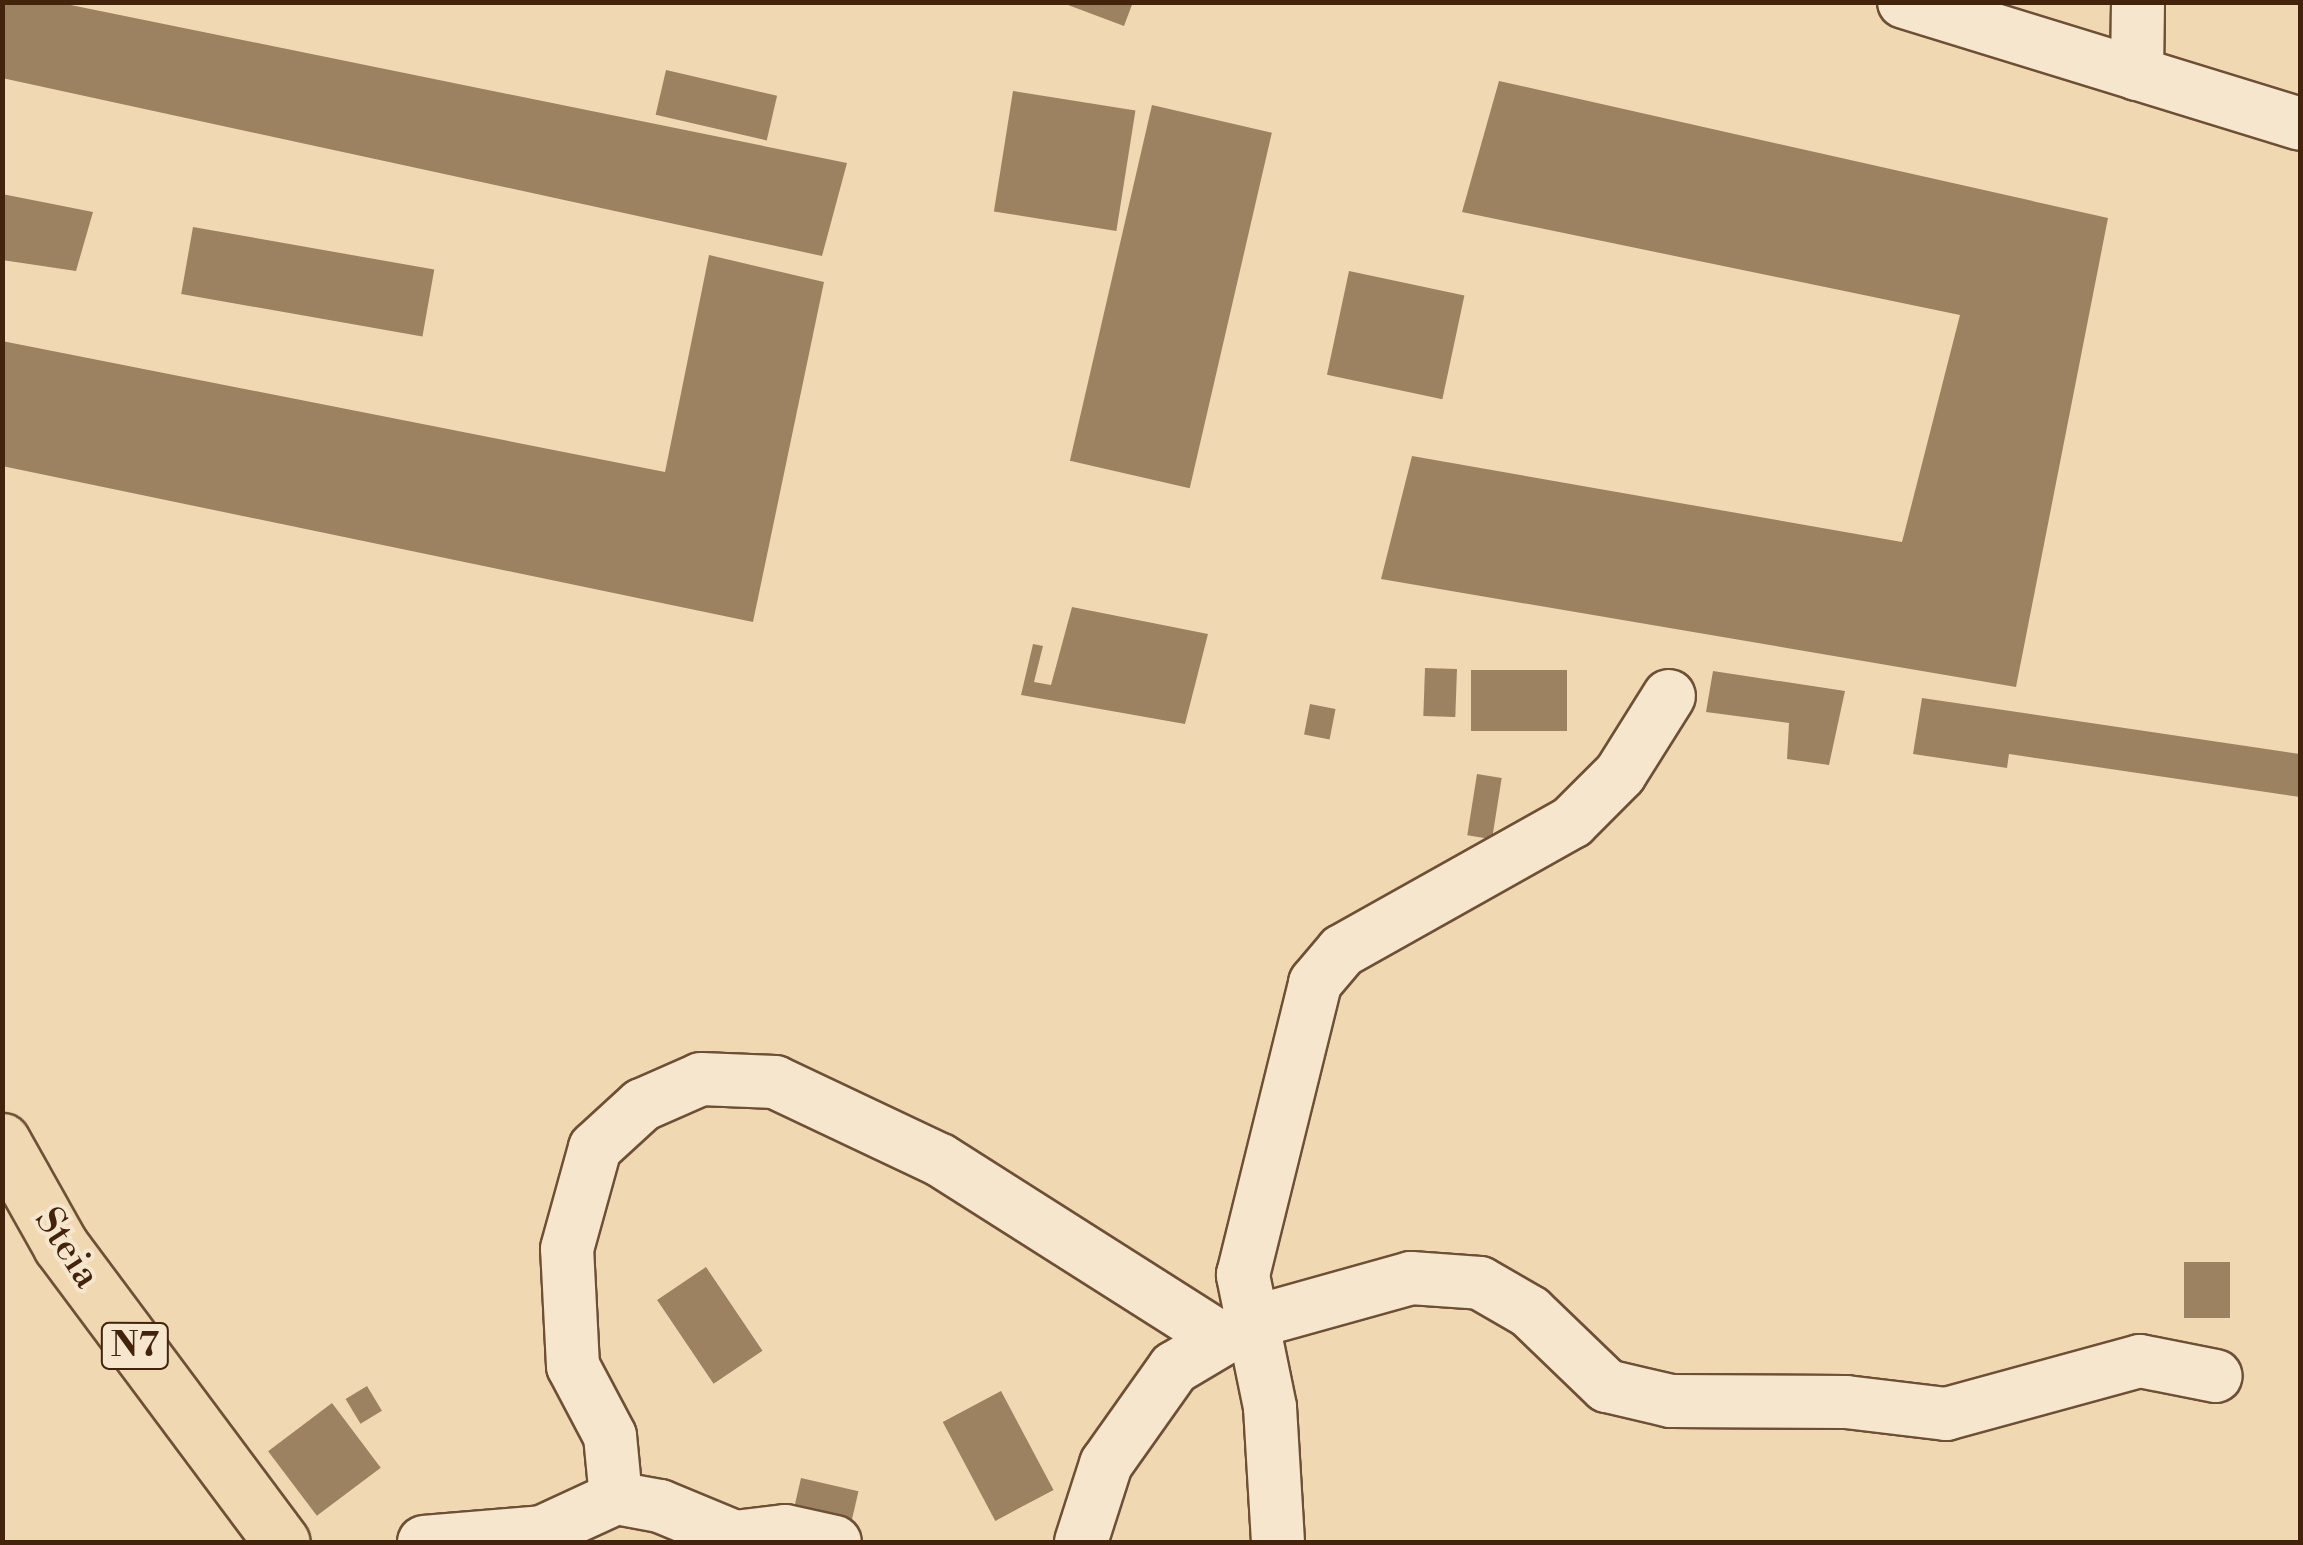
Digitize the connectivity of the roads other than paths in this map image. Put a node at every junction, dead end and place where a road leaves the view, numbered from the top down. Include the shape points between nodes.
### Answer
1 (1904, 2) edge
2 (2138, 2) edge
3 (2136, 74) junction
4 (2300, 124) edge
5 (1669, 696) dead end
6 (2, 1141) edge
7 (1236, 1331) junction
8 (2216, 1376) dead end
9 (616, 1498) junction
10 (282, 1542) edge
11 (424, 1542) edge
12 (835, 1542) edge
13 (1081, 1542) edge
14 (1278, 1542) edge

1 - 3 street
2 - 3 street
3 - 4 street
5 - 7 street via 1620,774 1572,822 1342,951 1315,982 1243,1275
6 - 10 main road, Steia / N7 via 61,1246
7 - 8 street via 1411,1278 1480,1282 1530,1312 1608,1386 1671,1401 1846,1402 1946,1414 2140,1361
7 - 9 street via 940,1160 775,1082 701,1079 642,1105 595,1148 567,1249 573,1366 610,1436
7 - 13 street via 1174,1368 1106,1464
7 - 14 street via 1270,1407
9 - 11 street via 542,1532
9 - 12 street via 735,1537 785,1532

